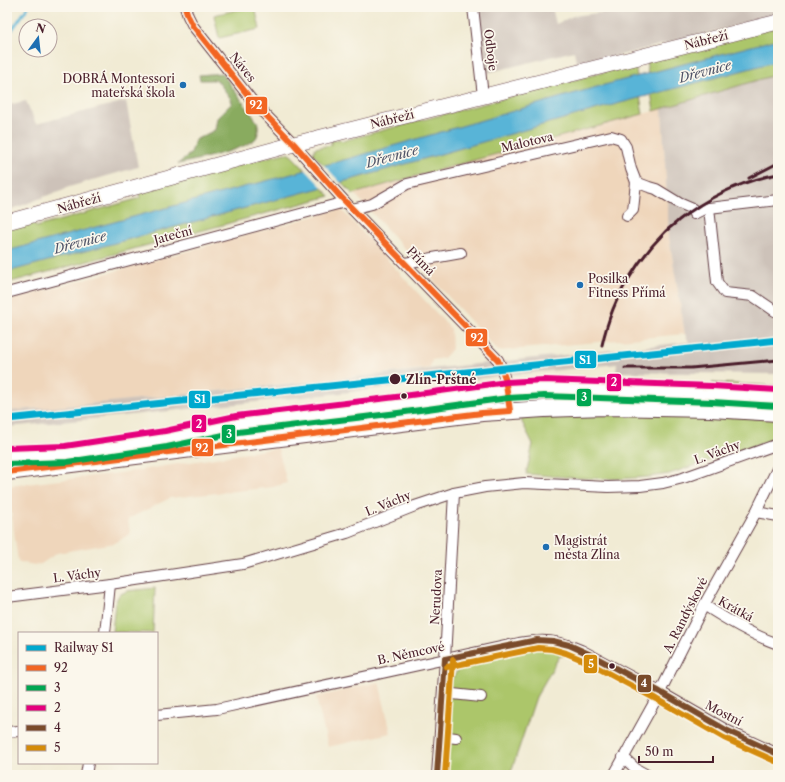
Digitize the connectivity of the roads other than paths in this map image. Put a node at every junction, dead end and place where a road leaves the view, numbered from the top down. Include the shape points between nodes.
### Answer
1 (185, 7) edge
2 (472, 7) edge
3 (778, 22) edge
4 (483, 96) junction
5 (294, 144) junction
6 (304, 156) joint
7 (636, 182) junction
8 (778, 200) edge
9 (345, 202) junction
10 (709, 208) junction
11 (627, 216) dead end
12 (7, 222) edge
13 (461, 253) dead end
14 (405, 263) junction
15 (7, 293) edge
16 (778, 310) edge
17 (507, 390) junction
18 (778, 398) edge
19 (510, 411) junction
20 (778, 413) edge
21 (778, 444) edge
22 (7, 456) edge
23 (778, 467) edge
24 (7, 472) edge
25 (454, 493) junction
26 (756, 512) junction
27 (778, 516) edge
28 (110, 584) junction
29 (7, 597) edge
30 (704, 605) junction
31 (105, 632) edge
32 (778, 644) edge
33 (445, 659) junction
34 (660, 692) junction
35 (443, 693) junction
36 (482, 697) dead end
37 (158, 715) edge
38 (18, 731) edge
39 (7, 732) edge
40 (440, 736) junction
41 (456, 738) dead end
42 (778, 754) edge
43 (623, 757) junction
44 (88, 764) edge
45 (86, 775) edge
46 (437, 775) edge
47 (614, 775) edge
48 (647, 775) edge

1 - 5 street, Náves via 193,26 250,97
2 - 4 street, Odboje
3 - 4 street, Nábřeží
4 - 5 street, Nábřeží
5 - 6 street, Náves
5 - 12 street, Nábřeží
6 - 9 street, Přímá
7 - 9 street, Malotova via 622,139 611,136 407,184 372,204
7 - 10 street via 656,189 693,209 694,214
7 - 11 street via 633,210
8 - 10 street
9 - 14 street, Přímá
9 - 15 street, Jateční
10 - 16 street via 717,282 725,294 754,296 775,311
13 - 14 street
14 - 17 street, Přímá via 498,360 505,375
17 - 18 main road via 552,388
17 - 19 main road
17 - 22 main road via 237,424 166,439 66,454
19 - 20 main road via 605,407
19 - 24 main road
21 - 25 street, L. Váchy via 673,482 608,487 524,483
23 - 26 street, A. Randýskové
25 - 28 street, L. Váchy via 347,533 244,564
25 - 33 street, Nerudova
26 - 27 street
26 - 30 street, A. Randýskové
28 - 29 street, L. Váchy
28 - 31 street
30 - 32 street, Krátká via 766,640
30 - 34 street, A. Randýskové
33 - 34 street, B. Němcové via 529,641 553,641 580,650
33 - 35 street, Nerudova
33 - 37 street, B. Němcové via 217,709
34 - 42 street, Mostní via 728,731
34 - 43 street, A. Randýskové
35 - 36 street
35 - 40 street, Nerudova
38 - 39 street
40 - 41 street
40 - 46 street, Nerudova
43 - 47 street, A. Randýskové
43 - 48 street
44 - 45 street

